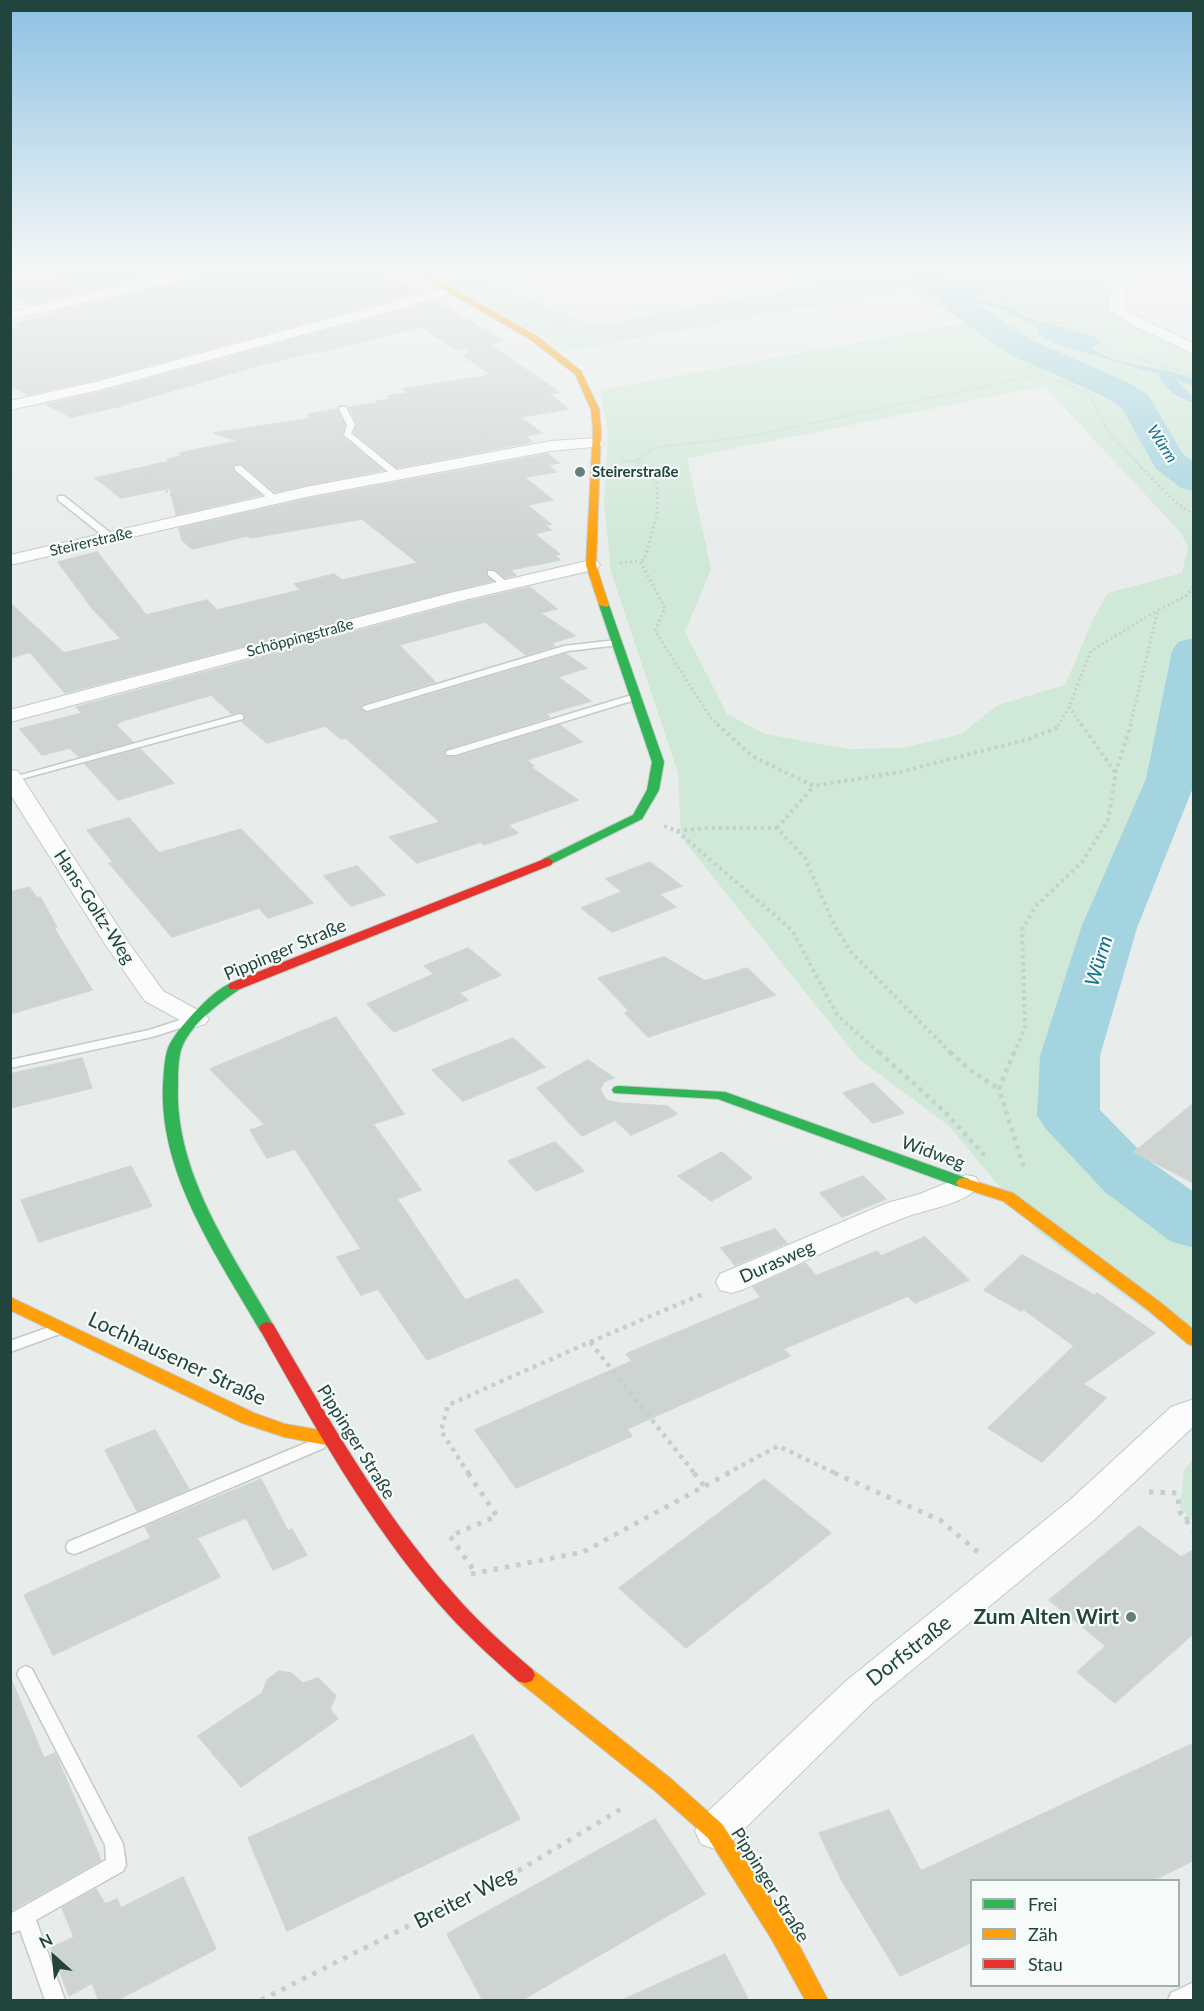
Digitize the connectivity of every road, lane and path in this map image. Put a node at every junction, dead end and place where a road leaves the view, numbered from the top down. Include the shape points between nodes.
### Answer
1 (191, 361) edge
2 (563, 361) edge
3 (1022, 361) edge
4 (1144, 361) edge
5 (1042, 374) junction
6 (1194, 375) edge
7 (10, 406) edge
8 (343, 409) dead end
9 (596, 443) junction
10 (238, 468) dead end
11 (396, 474) junction
12 (61, 498) dead end
13 (274, 499) junction
14 (1194, 515) edge
15 (110, 537) junction
16 (10, 561) edge
17 (591, 565) junction
18 (1194, 587) edge
19 (1158, 610) junction
20 (616, 643) junction
21 (635, 696) junction
22 (1069, 706) junction
23 (367, 708) dead end
24 (10, 716) edge
25 (240, 717) dead end
26 (451, 753) dead end
27 (1116, 772) junction
28 (12, 778) edge
29 (814, 786) junction
30 (638, 817) junction
31 (777, 828) junction
32 (677, 831) junction
33 (196, 1019) junction
34 (10, 1064) edge
35 (999, 1089) junction
36 (619, 1090) dead end
37 (966, 1184) junction
38 (1008, 1197) junction
39 (731, 1282) joint
40 (10, 1303) edge
41 (62, 1327) junction
42 (1194, 1340) edge
43 (590, 1342) junction
44 (10, 1347) edge
45 (1194, 1411) edge
46 (330, 1439) junction
47 (705, 1487) junction
48 (1171, 1492) dead end
49 (1194, 1515) edge
50 (1185, 1520) junction
51 (1194, 1531) edge
52 (74, 1547) dead end
53 (475, 1572) junction
54 (1004, 1574) junction
55 (440, 1595) junction
56 (26, 1674) dead end
57 (662, 1784) junction
58 (715, 1831) junction
59 (18, 1920) edge
60 (1194, 1992) edge
61 (56, 2001) edge
62 (261, 2001) edge
63 (817, 2001) edge
64 (1178, 2001) edge

1 - 7 street
2 - 9 main road via 578,373 587,388 595,409
3 - 5 path
4 - 6 path
5 - 14 path via 1089,394 1111,436 1173,500
5 - 29 path via 752,436 653,448 636,461 657,484 657,515 644,560 640,561 665,608 655,631 711,718 752,756
8 - 11 lane via 351,425 347,433
9 - 11 street, Steirerstraße
9 - 17 main road
10 - 13 lane
11 - 13 street, Steirerstraße
12 - 15 lane
13 - 15 street, Steirerstraße
15 - 16 street, Steirerstraße
17 - 20 main road
17 - 24 street, Schöppingstraße via 498,579 456,597
18 - 19 path via 1186,596
19 - 22 path via 1091,651
19 - 27 path
20 - 21 main road
20 - 23 lane via 567,648
21 - 26 lane
21 - 30 main road via 658,762 653,790
22 - 27 path
22 - 29 path via 1056,728 1029,739 900,772
25 - 28 lane
27 - 35 path via 1108,820 1083,861 1036,906 1022,930 1025,1027
28 - 33 street, Hans-Goltz-Weg via 154,996
29 - 31 path
30 - 32 path
30 - 33 main road, Pippinger Straße via 531,870 232,987
31 - 32 path
31 - 35 path via 803,856 838,933 855,958 946,1050 980,1080
32 - 38 path via 792,930 837,1015 945,1112 995,1166
33 - 34 lane via 152,1033
33 - 46 main road, Pippinger Straße via 176,1048 168,1093 172,1130 189,1181 222,1250
35 - 38 path via 1026,1169
36 - 37 main road, Widweg via 720,1095
37 - 38 main road, Widweg
37 - 39 street, Durasweg
38 - 42 main road, Widweg
39 - 43 path, Durasweg
40 - 41 main road, Lochhausener Straße
41 - 44 lane
41 - 46 main road, Lochhausener Straße via 248,1418
43 - 47 path
43 - 53 path, Durasweg via 448,1405 441,1431 497,1516 450,1536
45 - 54 street, Dorfstraße via 1183,1416 1082,1510
46 - 52 lane
46 - 55 main road, Pippinger Straße via 374,1507
47 - 53 path via 583,1552
47 - 54 path via 778,1446 940,1520
48 - 50 path via 1177,1493
49 - 50 path
50 - 51 path
53 - 55 path
54 - 58 street, Dorfstraße via 859,1692
55 - 57 main road, Pippinger Straße via 515,1667
56 - 59 lane via 114,1844 116,1865
57 - 58 main road, Pippinger Straße
57 - 62 path, Breiter Weg via 518,1871
58 - 63 main road, Pippinger Straße via 780,1932
59 - 61 lane
60 - 64 lane

